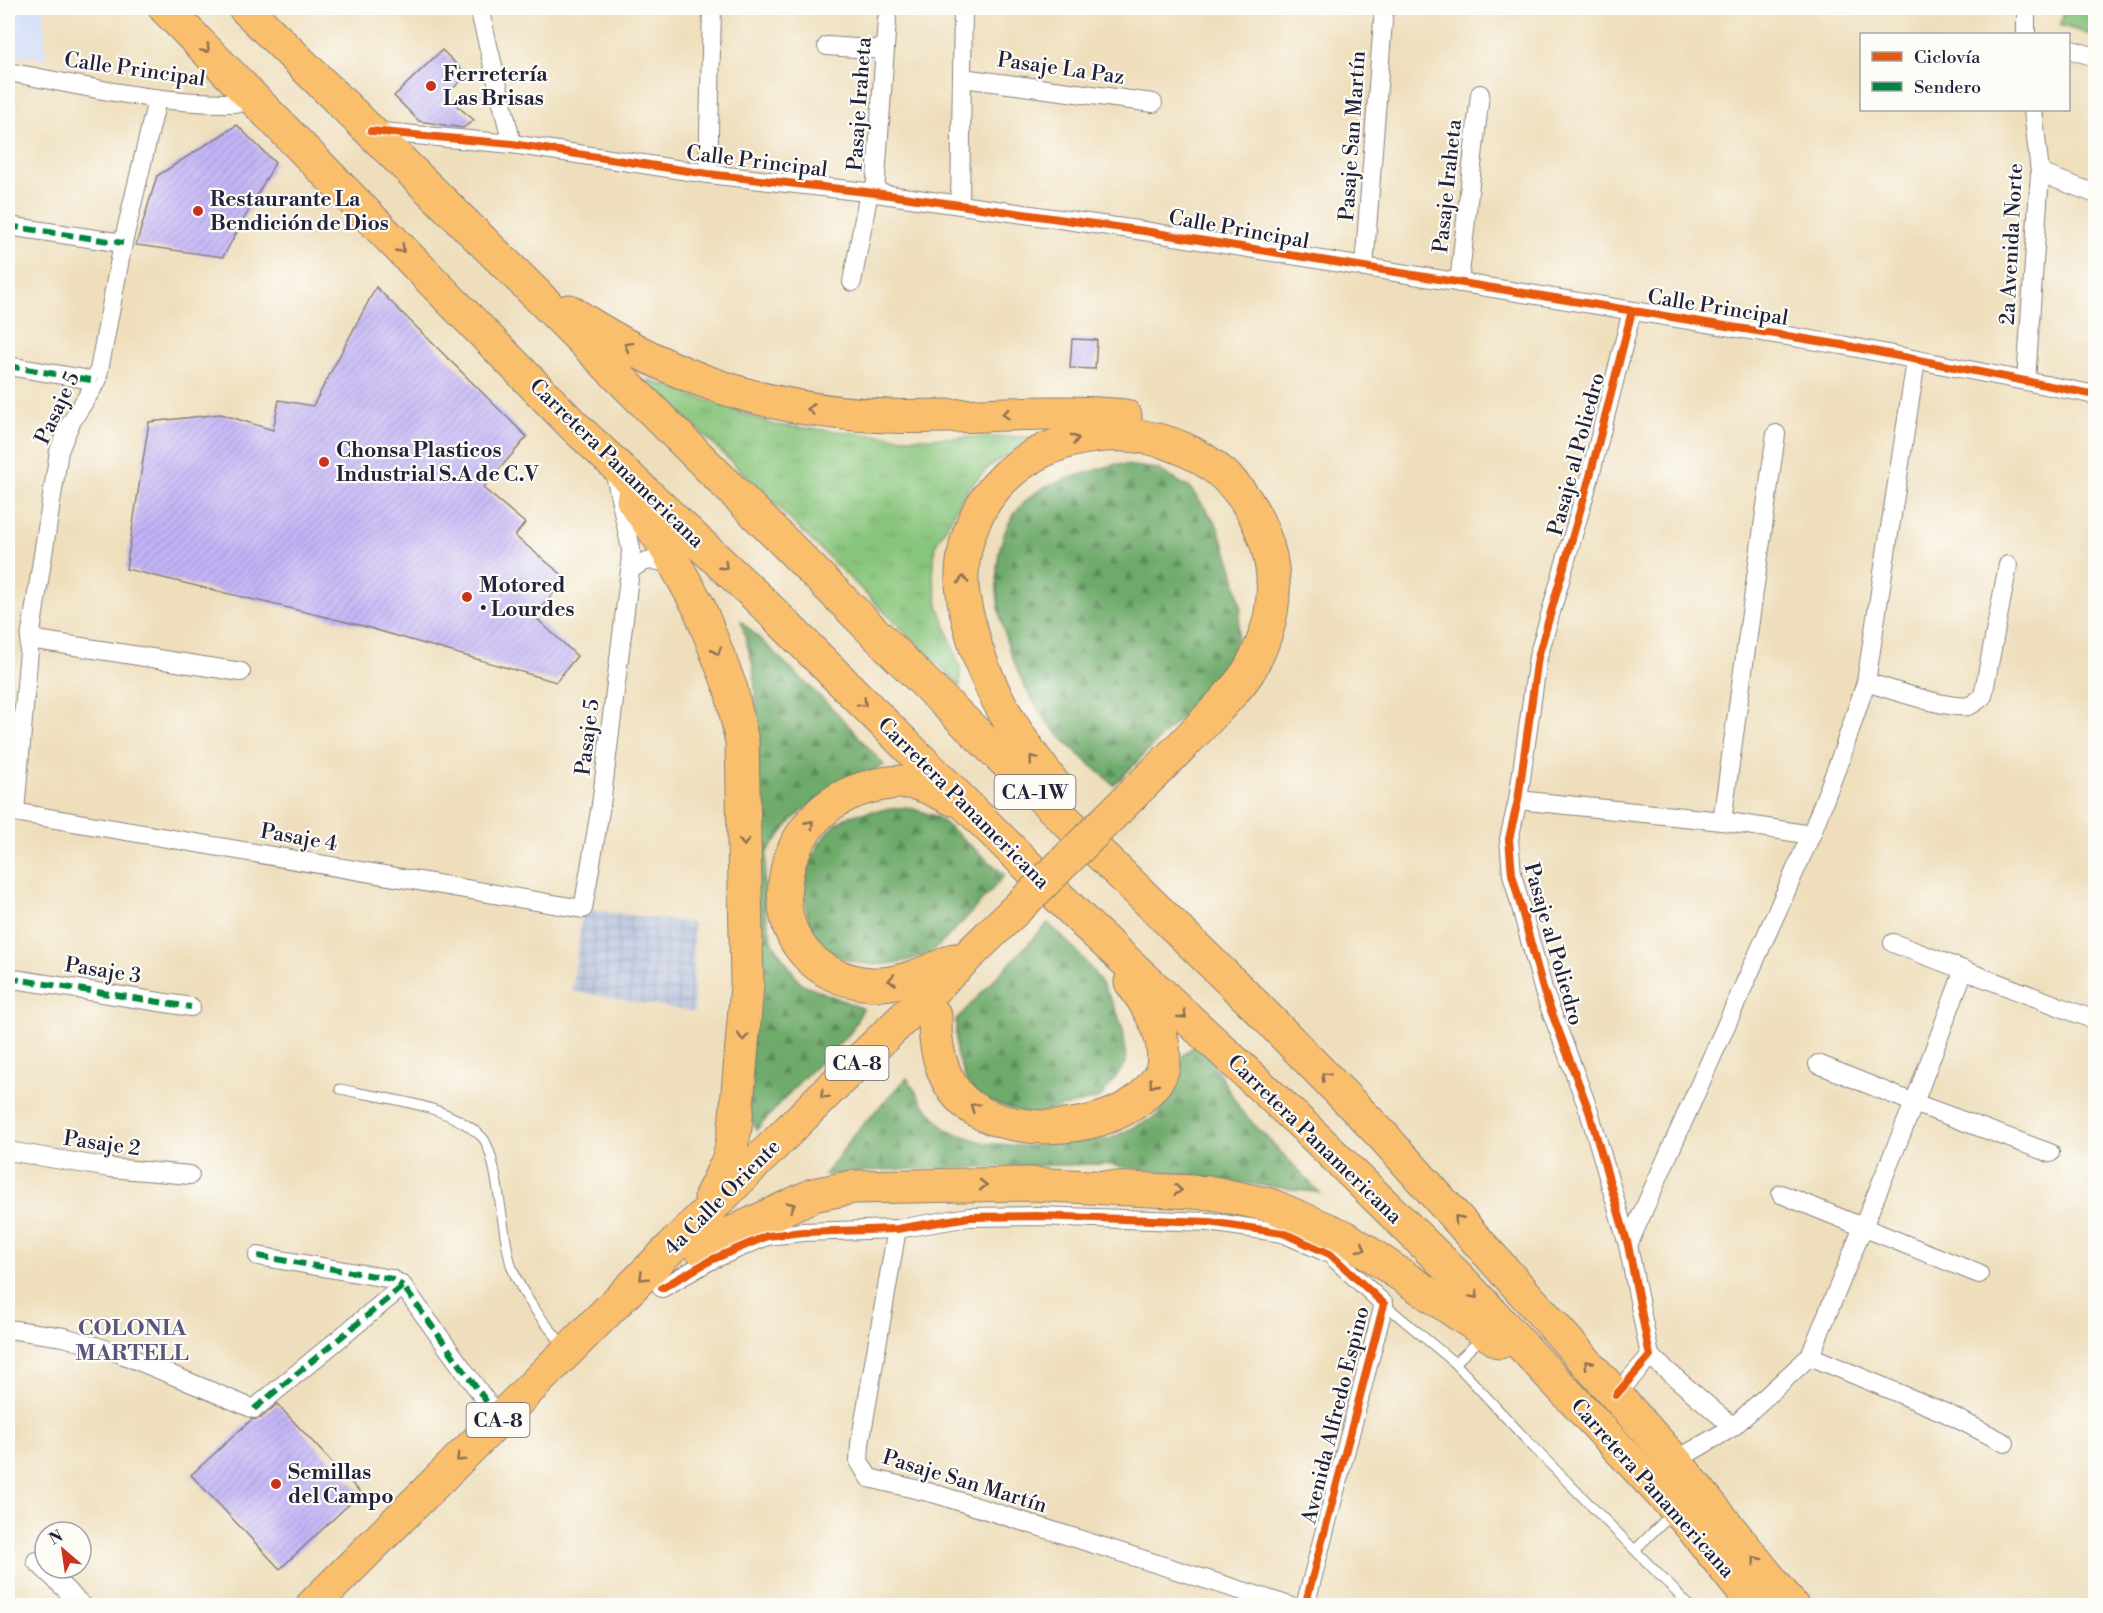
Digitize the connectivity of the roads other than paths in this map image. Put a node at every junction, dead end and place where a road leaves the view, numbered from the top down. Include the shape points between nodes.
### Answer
1 (165, 8) edge
2 (479, 8) edge
3 (712, 8) edge
4 (963, 8) edge
5 (1384, 8) edge
6 (2026, 8) edge
7 (250, 10) edge
8 (887, 19) dead end
9 (2026, 33) edge
10 (827, 46) dead end
11 (885, 50) junction
12 (2070, 50) edge
13 (2096, 57) edge
14 (8, 72) edge
15 (962, 78) junction
16 (1480, 94) dead end
17 (157, 100) junction
18 (256, 102) junction
19 (1153, 103) dead end
20 (2033, 111) edge
21 (370, 131) junction
22 (512, 144) junction
23 (2040, 173) junction
24 (708, 174) junction
25 (872, 192) junction
26 (2096, 194) edge
27 (960, 204) junction
28 (8, 226) edge
29 (123, 243) junction
30 (1364, 268) junction
31 (520, 278) junction
32 (852, 282) dead end
33 (1459, 283) junction
34 (1632, 311) junction
35 (1916, 362) junction
36 (8, 366) edge
37 (97, 381) junction
38 (2026, 381) junction
39 (2096, 395) edge
40 (574, 426) junction
41 (1776, 434) dead end
42 (616, 479) junction
43 (2008, 565) dead end
44 (630, 570) junction
45 (680, 570) junction
46 (30, 639) junction
47 (241, 672) dead end
48 (1866, 682) junction
49 (1140, 797) junction
50 (1518, 800) junction
51 (11, 811) edge
52 (1722, 821) junction
53 (1811, 835) junction
54 (1022, 861) junction
55 (1037, 899) junction
56 (583, 909) joint
57 (1088, 926) junction
58 (1893, 943) dead end
59 (967, 955) junction
60 (1964, 970) junction
61 (8, 978) edge
62 (1255, 1005) junction
63 (191, 1007) dead end
64 (935, 1016) junction
65 (2092, 1019) dead end
66 (1818, 1064) dead end
67 (340, 1089) dead end
68 (1914, 1103) junction
69 (8, 1151) edge
70 (2050, 1153) dead end
71 (190, 1175) dead end
72 (1781, 1194) dead end
73 (1863, 1227) junction
74 (897, 1229) junction
75 (692, 1242) junction
76 (1628, 1245) junction
77 (258, 1256) dead end
78 (1979, 1274) dead end
79 (403, 1286) junction
80 (662, 1288) junction
81 (1384, 1304) junction
82 (8, 1329) edge
83 (1487, 1333) junction
84 (569, 1351) junction
85 (1650, 1356) junction
86 (1810, 1356) junction
87 (1455, 1363) junction
88 (1554, 1379) junction
89 (1616, 1395) junction
90 (499, 1419) junction
91 (1732, 1428) junction
92 (2005, 1443) dead end
93 (1675, 1461) junction
94 (1676, 1509) junction
95 (1635, 1550) junction
96 (57, 1580) edge
97 (84, 1605) edge
98 (312, 1605) edge
99 (343, 1605) edge
100 (1290, 1605) edge
101 (1305, 1605) edge
102 (1690, 1605) edge
103 (1755, 1605) edge
104 (1792, 1605) edge

1 -> 18 highway, Carretera Panamericana / CA-1W
2 - 22 street
3 - 24 street
4 - 15 street
5 - 30 street, Pasaje San Martín
6 - 9 street
7 - 21 highway, Carretera Panamericana / CA-1W
8 - 11 street, Pasaje Iraheta
10 - 11 street
11 - 25 street, Pasaje Iraheta
12 - 13 street
14 - 17 street, Calle Principal
15 - 19 street, Pasaje La Paz
15 - 27 street
16 - 33 street, Pasaje Iraheta
17 - 18 street, Calle Principal
17 - 29 street, Pasaje 5
18 -> 40 highway, Carretera Panamericana / CA-1W
20 - 23 street, 2a Avenida Norte
21 - 22 street, Calle Principal
21 - 31 highway, Carretera Panamericana / CA-1W
22 - 24 street, Calle Principal
23 - 26 street
23 - 38 street, 2a Avenida Norte
24 - 25 street, Calle Principal
25 - 27 street, Calle Principal
25 - 32 street, Pasaje Iraheta
27 - 30 street, Calle Principal
28 - 29 street
29 - 37 street, Pasaje 5
30 - 33 street, Calle Principal
49 -> 31 highway via 1240,707 1272,665 1283,637 1288,573 1280,531 1263,498 1236,465 1190,435 1136,417 1059,412 889,416 808,410 741,396 687,376 632,348
31 - 62 highway, Carretera Panamericana / CA-1W via 735,495
33 - 34 street, Calle Principal
34 - 35 street, Calle Principal via 1842,345
34 - 50 street, Pasaje al Poliedro via 1538,657
35 - 38 street, Calle Principal
35 - 48 street
36 - 37 street
37 - 46 street, Pasaje 5 via 70,424 59,451
38 - 39 street, Calle Principal
40 - 42 highway
40 -> 54 highway, Carretera Panamericana / CA-1W via 758,597
41 - 52 street
42 - 44 street, Pasaje 5 via 631,549
42 - 45 highway
43 - 48 street via 1983,696 1976,703 1965,707 1942,703
44 - 45 street via 656,558
44 - 56 street, Pasaje 5 via 601,805
45 -> 75 highway via 714,641 740,728 747,985 729,1159
46 - 47 street
46 - 51 street, Pasaje 5
48 - 53 street
49 - 55 highway, 4a Calle Oriente / CA-8
62 -> 49 highway via 1060,792 1021,743 984,677 973,641 962,573 967,540 980,511 998,484 1029,457 1089,435 1155,439 1211,465 1254,512 1266,540 1274,579 1274,603 1266,636 1250,670
50 - 52 street
50 - 76 street, Pasaje al Poliedro via 1509,839 1512,874 1544,992 1589,1111
51 - 56 street, Pasaje 4
52 - 53 street
53 - 76 street
54 - 57 highway, Carretera Panamericana / CA-1W
59 -> 54 highway via 920,974 873,984 845,978 817,965 798,945 785,919 788,869 801,833 836,800 855,791 883,783 915,783 956,800
55 - 59 highway, 4a Calle Oriente / CA-8
55 - 64 highway, 4a Calle Oriente / CA-8
57 -> 64 highway via 1151,1012 1163,1048 1163,1067 1155,1084 1124,1111 1082,1124 1035,1126 1011,1123 973,1109 959,1095 939,1059 934,1040
57 -> 88 highway, Carretera Panamericana / CA-1W via 1306,1128 1458,1277
58 - 60 street
59 -> 75 highway, 4a Calle Oriente / CA-8
60 - 65 street
60 - 68 street
61 - 63 street, Pasaje 3
89 -> 62 highway, Carretera Panamericana / CA-1W via 1383,1136
64 - 75 highway, 4a Calle Oriente / CA-8
66 - 68 street
67 - 84 lane via 450,1115 483,1137 493,1156 512,1267 534,1311
68 - 70 street
68 - 73 street
69 - 71 street, Pasaje 2 via 110,1168
72 - 73 street
73 - 78 street
73 - 86 street
74 - 80 street, Avenida Alfredo Espino via 767,1236 711,1260
74 - 81 street, Avenida Alfredo Espino via 969,1217 1037,1216 1209,1222 1283,1233 1330,1254
74 - 100 street, Pasaje San Martín via 860,1444 859,1461 869,1478 936,1494
75 - 80 highway, 4a Calle Oriente / CA-8
75 -> 83 highway via 813,1195 853,1187 1029,1184 1212,1193 1270,1205 1345,1237
75 -> 84 highway, 4a Calle Oriente / CA-8
76 - 85 street, Pasaje al Poliedro
77 - 79 street via 392,1279
79 - 82 street via 254,1409 119,1353 64,1337
79 - 90 street
80 - 99 highway, 4a Calle Oriente / CA-8
81 - 87 lane
81 - 101 street, Avenida Alfredo Espino
83 - 87 lane
83 - 88 highway
84 - 90 highway, 4a Calle Oriente / CA-8
85 - 89 street
85 - 91 street
86 - 91 street
86 - 92 street via 1948,1414
87 - 95 lane
88 - 94 highway, Carretera Panamericana / CA-1W
89 - 93 highway, Carretera Panamericana / CA-1W
90 -> 98 highway, 4a Calle Oriente / CA-8
91 - 93 street
104 -> 93 highway, Carretera Panamericana / CA-1W
94 - 95 lane
94 - 103 highway, Carretera Panamericana / CA-1W
95 - 102 lane
96 - 97 street

